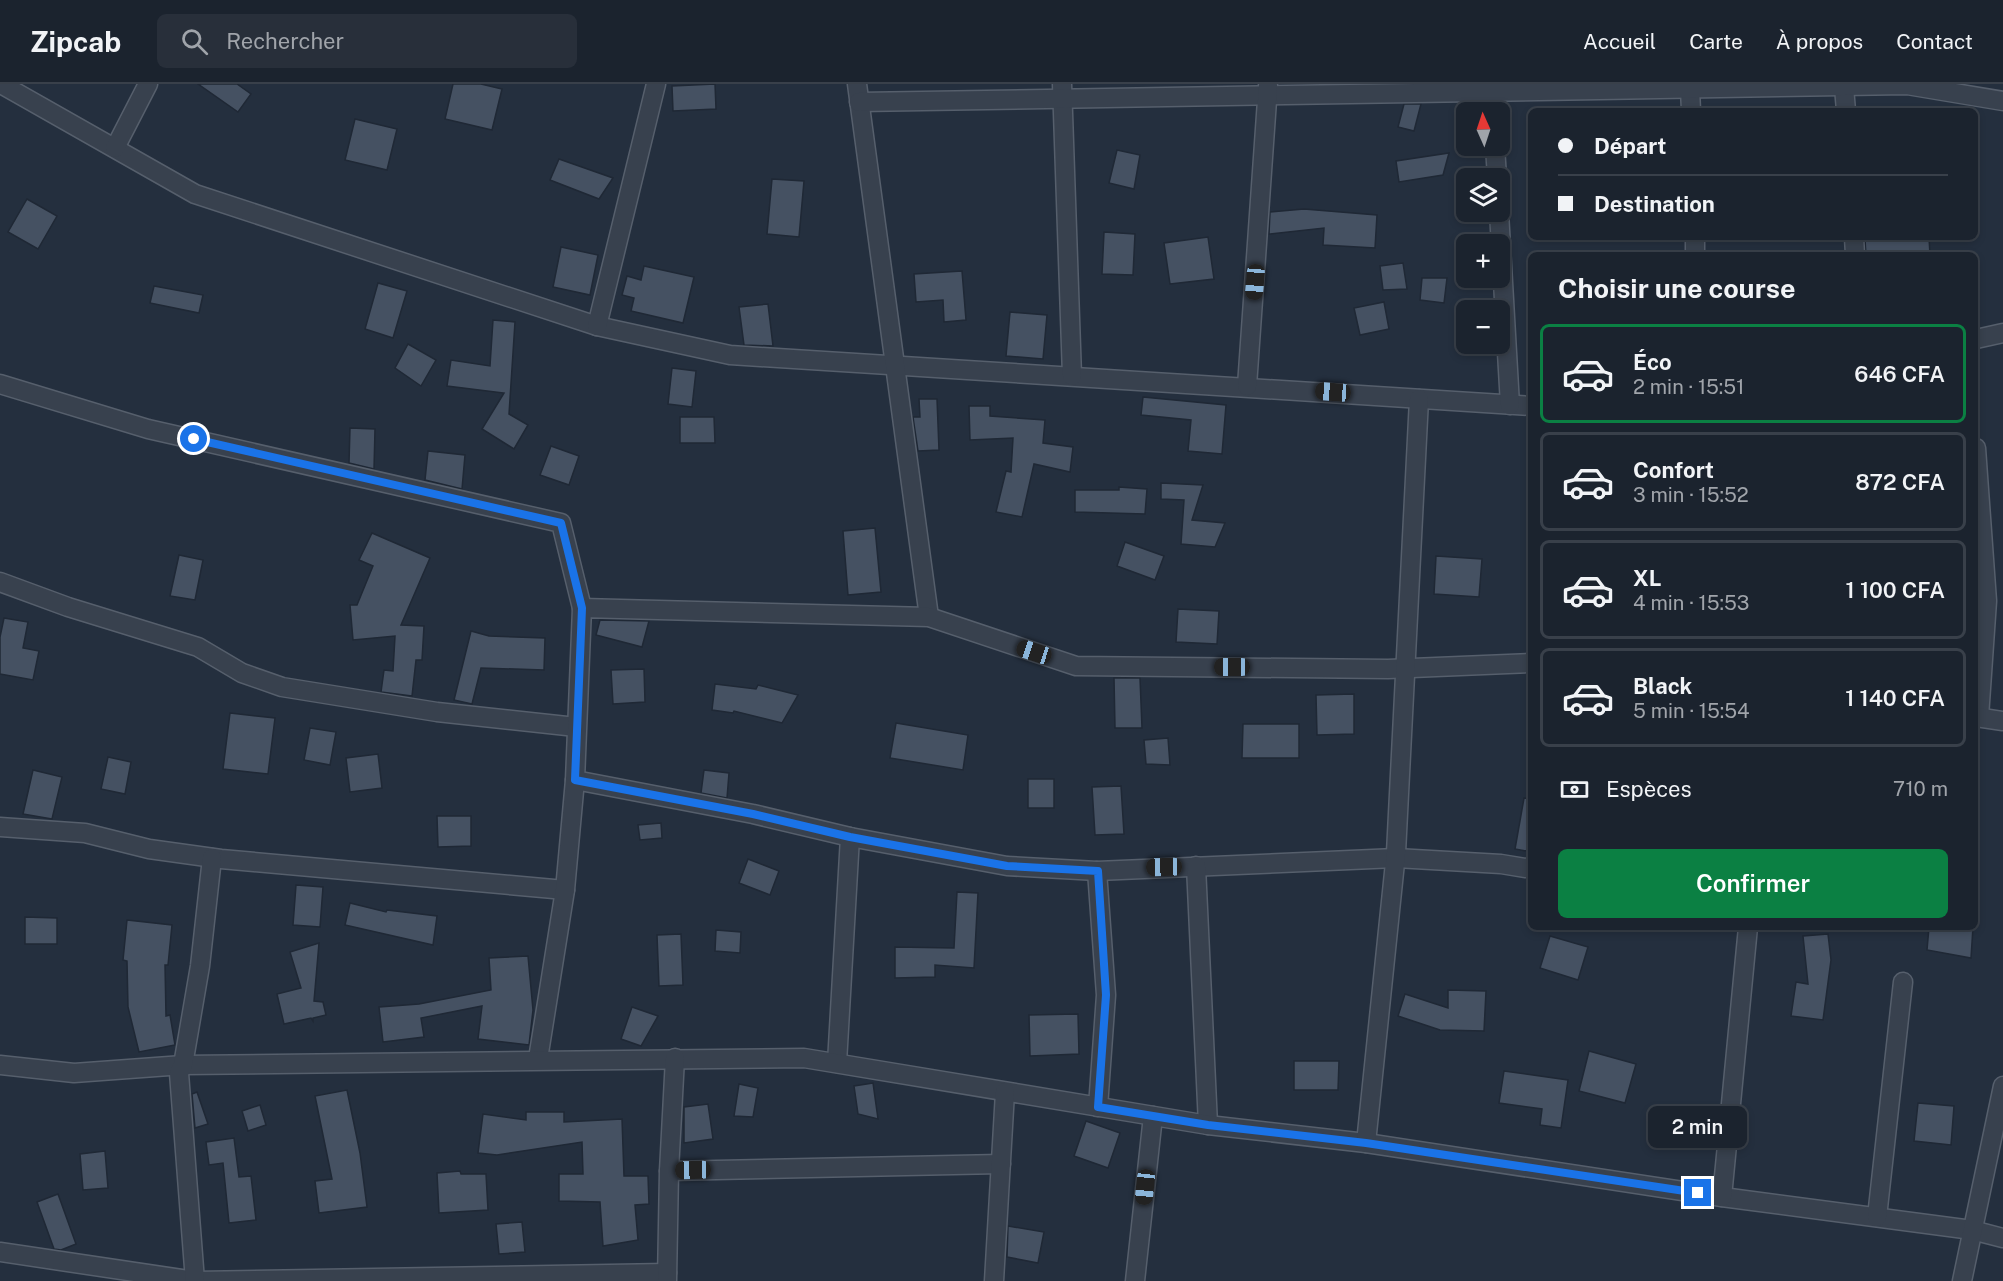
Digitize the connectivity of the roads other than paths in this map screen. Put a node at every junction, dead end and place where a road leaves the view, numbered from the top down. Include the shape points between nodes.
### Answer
1 (1, 84) edge
2 (148, 84) edge
3 (656, 84) edge
4 (1826, 85) edge
5 (1637, 87) edge
6 (1844, 87) junction
7 (1434, 89) edge
8 (1690, 89) junction
9 (1268, 90) edge
10 (1062, 91) edge
11 (1491, 92) junction
12 (858, 93) edge
13 (2003, 101) edge
14 (1492, 102) edge
15 (1691, 108) edge
16 (1846, 108) edge
17 (115, 148) junction
18 (1500, 222) edge
19 (597, 326) junction
20 (2003, 333) edge
21 (1978, 339) edge
22 (896, 365) junction
23 (1072, 376) junction
24 (0, 384) edge
25 (1247, 386) junction
26 (1419, 399) junction
27 (1510, 405) junction
28 (1528, 406) edge
29 (1978, 476) edge
30 (0, 582) edge
31 (582, 608) junction
32 (929, 617) junction
33 (1528, 663) edge
34 (1406, 668) junction
35 (1978, 705) edge
36 (1978, 717) edge
37 (2003, 721) edge
38 (576, 727) junction
39 (575, 780) junction
40 (0, 827) edge
41 (850, 837) junction
42 (212, 858) junction
43 (1396, 858) junction
44 (1196, 866) junction
45 (1528, 868) edge
46 (1098, 871) junction
47 (565, 890) junction
48 (1748, 930) edge
49 (1903, 982) dead end
50 (675, 1058) junction
51 (538, 1059) junction
52 (837, 1063) junction
53 (0, 1065) edge
54 (183, 1065) junction
55 (1005, 1092) junction
56 (2002, 1095) edge
57 (1098, 1107) junction
58 (1153, 1116) junction
59 (1208, 1125) junction
60 (1366, 1143) junction
61 (1001, 1164) junction
62 (669, 1171) junction
63 (1722, 1197) junction
64 (1877, 1217) junction
65 (1972, 1230) junction
66 (2003, 1238) edge
67 (0, 1252) edge
68 (667, 1277) edge
69 (289, 1280) edge
70 (195, 1281) edge
71 (994, 1281) edge
72 (1136, 1281) edge
73 (1962, 1281) edge

1 - 17 street
2 - 17 street
3 - 19 street
4 - 6 street
4 - 8 street
5 - 8 street
5 - 11 street
6 - 13 street via 1907,86
6 - 16 street
7 - 9 street
7 - 11 street
8 - 15 street
9 - 10 street
9 - 25 street
10 - 12 street
10 - 23 street
11 - 14 street
12 - 22 street
17 - 19 street via 195,194
18 - 27 street
19 - 22 street via 730,355
20 - 21 street
22 - 23 street
22 - 32 street
23 - 25 street
24 - 31 street via 148,429 561,523
25 - 26 street
26 - 27 street
26 - 34 street
27 - 28 street
29 - 35 street via 1987,601
30 - 38 street via 198,646 242,673 282,687 437,712
31 - 32 street
31 - 38 street
32 - 34 street via 1076,666
33 - 34 street
34 - 43 street
36 - 37 street
38 - 39 street
39 - 41 street
39 - 47 street
40 - 42 street via 85,833 148,849
41 - 46 street via 1007,866
41 - 52 street
42 - 47 street
42 - 54 street via 200,966
43 - 44 street
43 - 45 street
43 - 60 street
44 - 46 street
44 - 59 street
46 - 57 street via 1106,995
47 - 51 street
48 - 63 street
49 - 64 street
50 - 51 street
50 - 52 street via 804,1058
50 - 62 street
51 - 54 street
52 - 55 street
53 - 54 street via 74,1073
54 - 70 street via 179,1073
55 - 57 street
55 - 61 street
56 - 65 street
57 - 58 street
58 - 59 street
58 - 72 street
59 - 60 street
60 - 63 street
61 - 62 street
61 - 71 street
62 - 68 street
63 - 64 street
64 - 65 street
65 - 66 street
65 - 73 street
67 - 70 street
68 - 69 street
69 - 70 street

